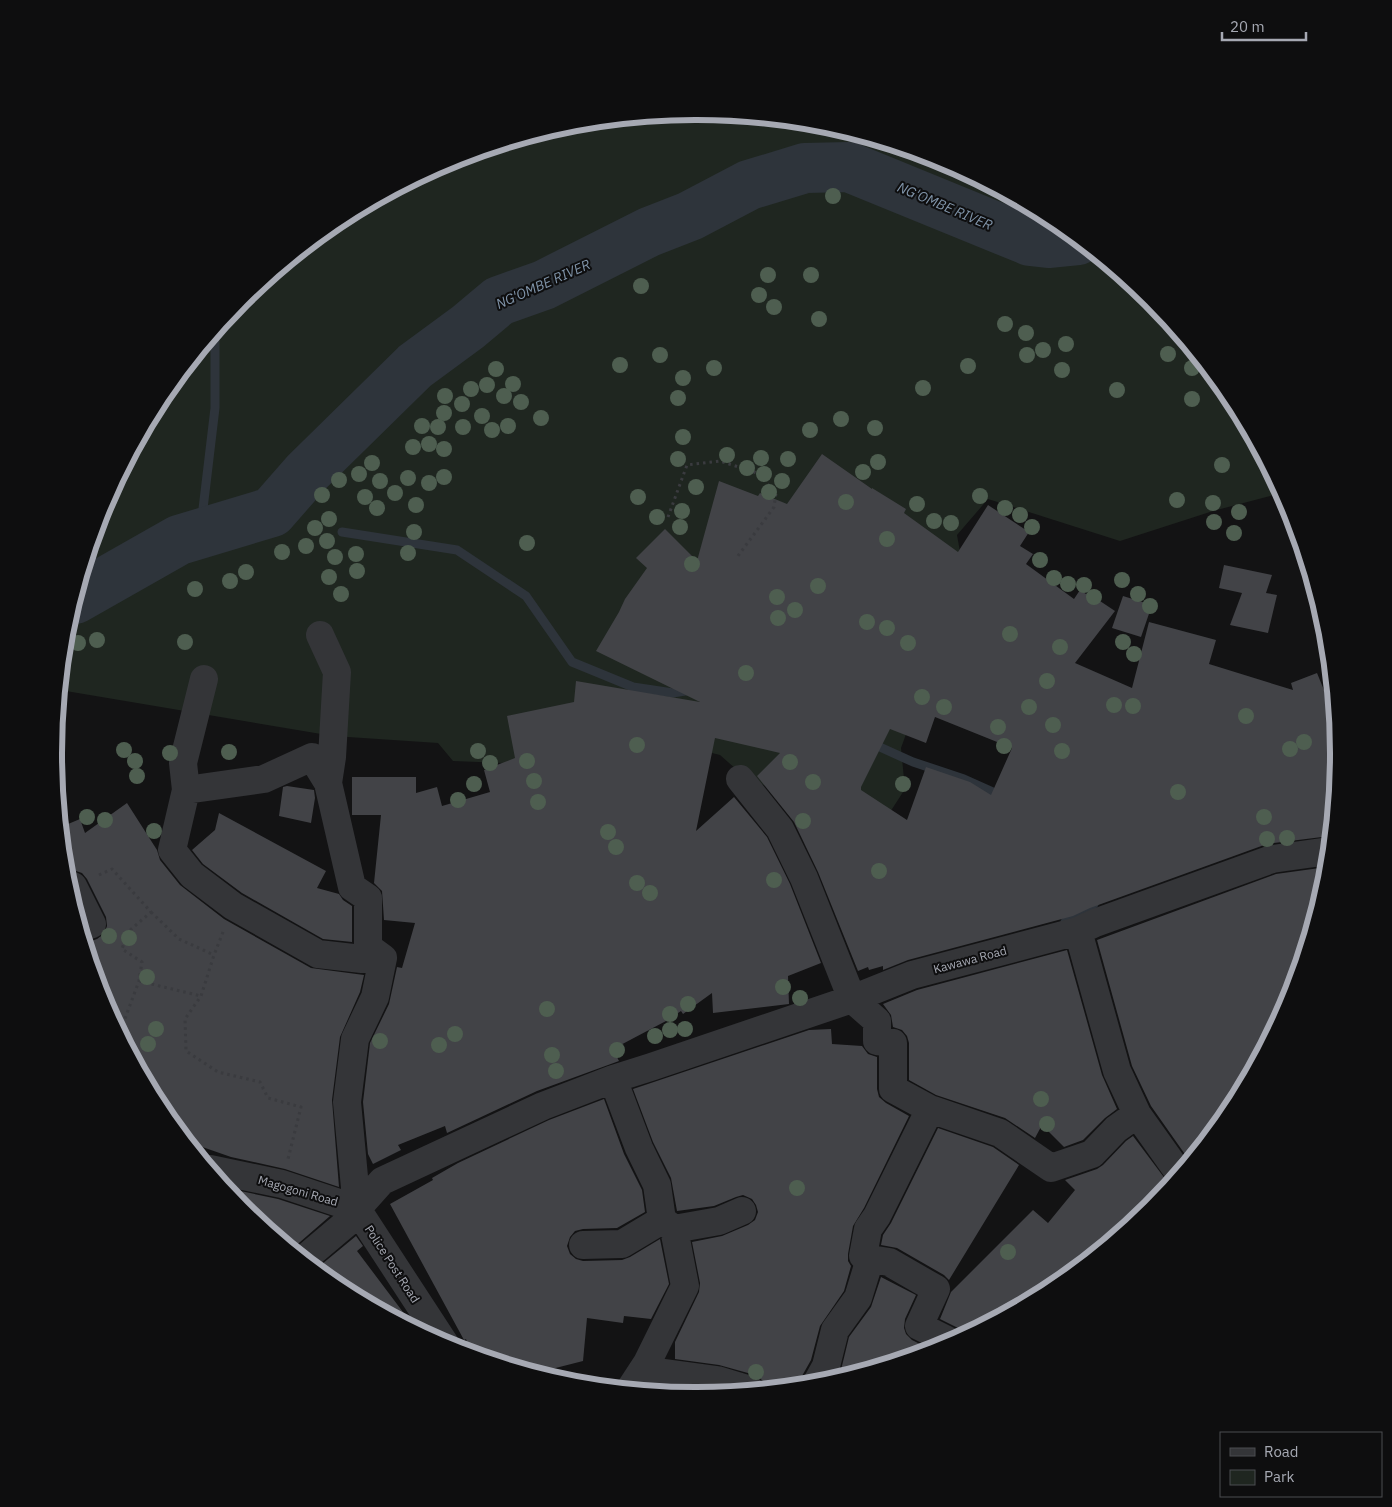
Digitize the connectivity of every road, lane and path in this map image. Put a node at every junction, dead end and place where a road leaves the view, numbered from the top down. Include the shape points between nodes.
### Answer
1 (668, 517) dead end
2 (738, 556) dead end
3 (320, 635) dead end
4 (204, 678) dead end
5 (740, 779) dead end
6 (328, 783) junction
7 (186, 790) junction
8 (1321, 853) edge
9 (77, 884) edge
10 (80, 901) edge
11 (233, 906) junction
12 (151, 912) junction
13 (87, 926) edge
14 (1078, 931) junction
15 (214, 955) junction
16 (383, 958) junction
17 (138, 981) junction
18 (201, 996) junction
19 (852, 999) junction
20 (123, 1023) edge
21 (613, 1079) junction
22 (930, 1109) junction
23 (1137, 1114) junction
24 (1175, 1167) edge
25 (220, 1171) edge
26 (282, 1184) junction
27 (357, 1209) junction
28 (742, 1211) dead end
29 (668, 1224) junction
30 (583, 1245) dead end
31 (309, 1255) edge
32 (870, 1259) junction
33 (437, 1331) edge
34 (942, 1337) edge
35 (647, 1363) junction
36 (821, 1375) edge
37 (633, 1384) edge
38 (737, 1386) edge

1 - 2 path via 688,465 720,461 757,473 776,493 774,507
3 - 6 street via 337,672
4 - 7 street via 184,763
5 - 19 street via 780,828 804,878
6 - 7 street via 312,757 264,778
6 - 16 street via 352,887 368,898 368,947
7 - 11 street via 172,850 192,875
8 - 14 street, Kawawa Road via 1272,859
9 - 12 path via 112,869
10 - 13 street via 92,924
11 - 15 path
11 - 16 street via 318,954
12 - 15 path via 179,939
12 - 17 path via 128,932 122,949 142,962
14 - 19 street, Kawawa Road via 912,975
14 - 23 street via 1117,1071
15 - 18 path
16 - 27 street via 375,997 355,1040 347,1102
17 - 18 path
17 - 20 path
18 - 26 path via 185,1018 186,1050 218,1072 260,1082 268,1098 301,1107
19 - 21 street, Kawawa Road
19 - 22 street via 877,1021 878,1041 893,1043 893,1089
21 - 27 street, Kawawa Road via 543,1106 382,1180
21 - 29 street via 657,1185
22 - 23 street via 1000,1133 1051,1168 1092,1154 1116,1129
22 - 32 street via 868,1229 864,1256
23 - 24 street
25 - 26 street, Magogoni Road
26 - 27 street, Magogoni Road
27 - 31 street, Kawawa Road via 349,1221
27 - 33 street, Police Post Road
28 - 29 street via 719,1221
29 - 30 street via 622,1244
29 - 35 street via 685,1286
32 - 34 street via 889,1262 936,1289 918,1326
32 - 36 street via 858,1298 835,1330
35 - 37 street
35 - 38 street via 658,1372

